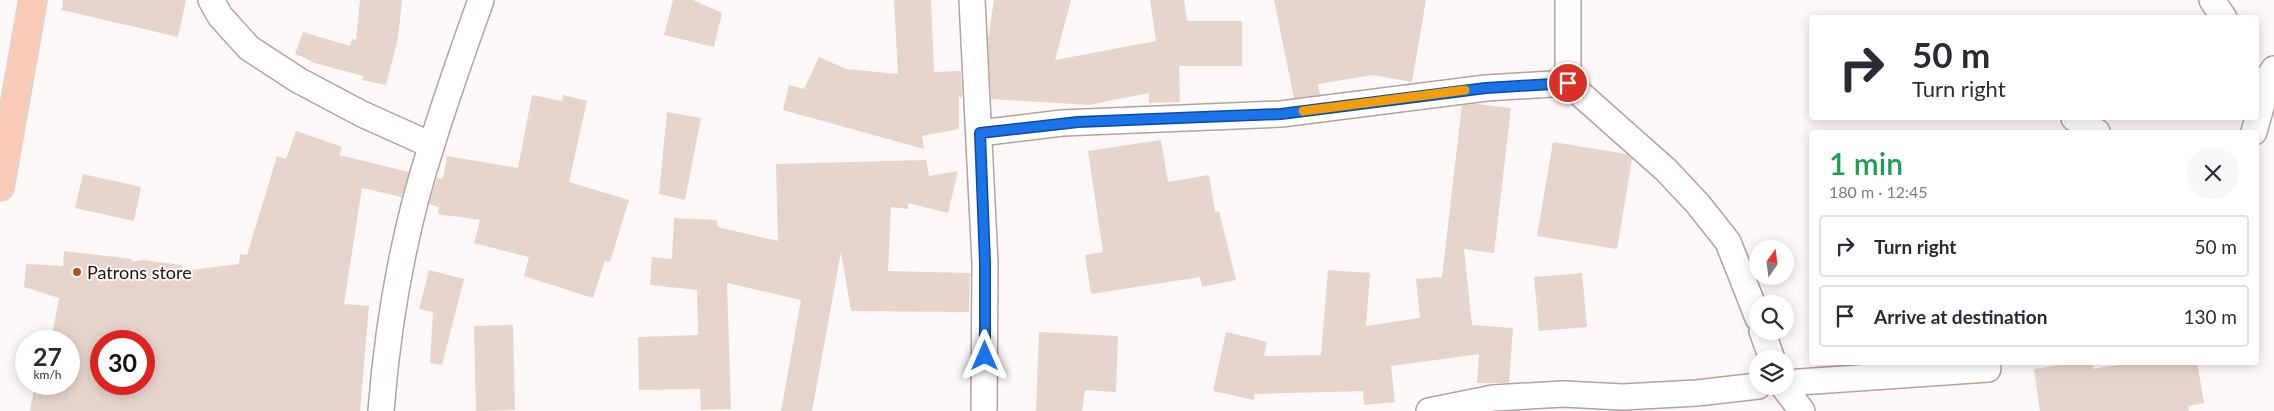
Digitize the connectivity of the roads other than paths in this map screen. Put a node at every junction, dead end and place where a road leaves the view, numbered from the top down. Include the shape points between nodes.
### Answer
1 (34, 0) edge
2 (210, 0) edge
3 (480, 0) edge
4 (972, 0) edge
5 (1568, 0) edge
6 (2212, 0) edge
7 (2222, 15) edge
8 (2267, 68) edge
9 (1568, 83) junction
10 (2259, 107) edge
11 (2077, 120) edge
12 (2095, 130) edge
13 (980, 133) junction
14 (431, 145) junction
15 (0, 187) edge
16 (1749, 295) edge
17 (1988, 369) dead end
18 (1794, 382) edge
19 (1749, 387) edge
20 (1790, 395) edge
21 (381, 411) edge
22 (984, 411) edge
23 (1429, 411) edge
24 (1802, 411) edge

1 - 15 main road
2 - 14 street via 249,48 362,114
3 - 14 street
4 - 13 street
5 - 9 street
6 - 7 street
8 - 10 street
9 - 13 street via 1477,89 1281,114 1081,122
9 - 16 street via 1666,170 1698,204 1728,242
11 - 12 street
13 - 22 street via 985,263
14 - 21 street via 399,272 385,357
17 - 18 street
19 - 23 street via 1623,397 1563,394 1493,398
20 - 24 street

